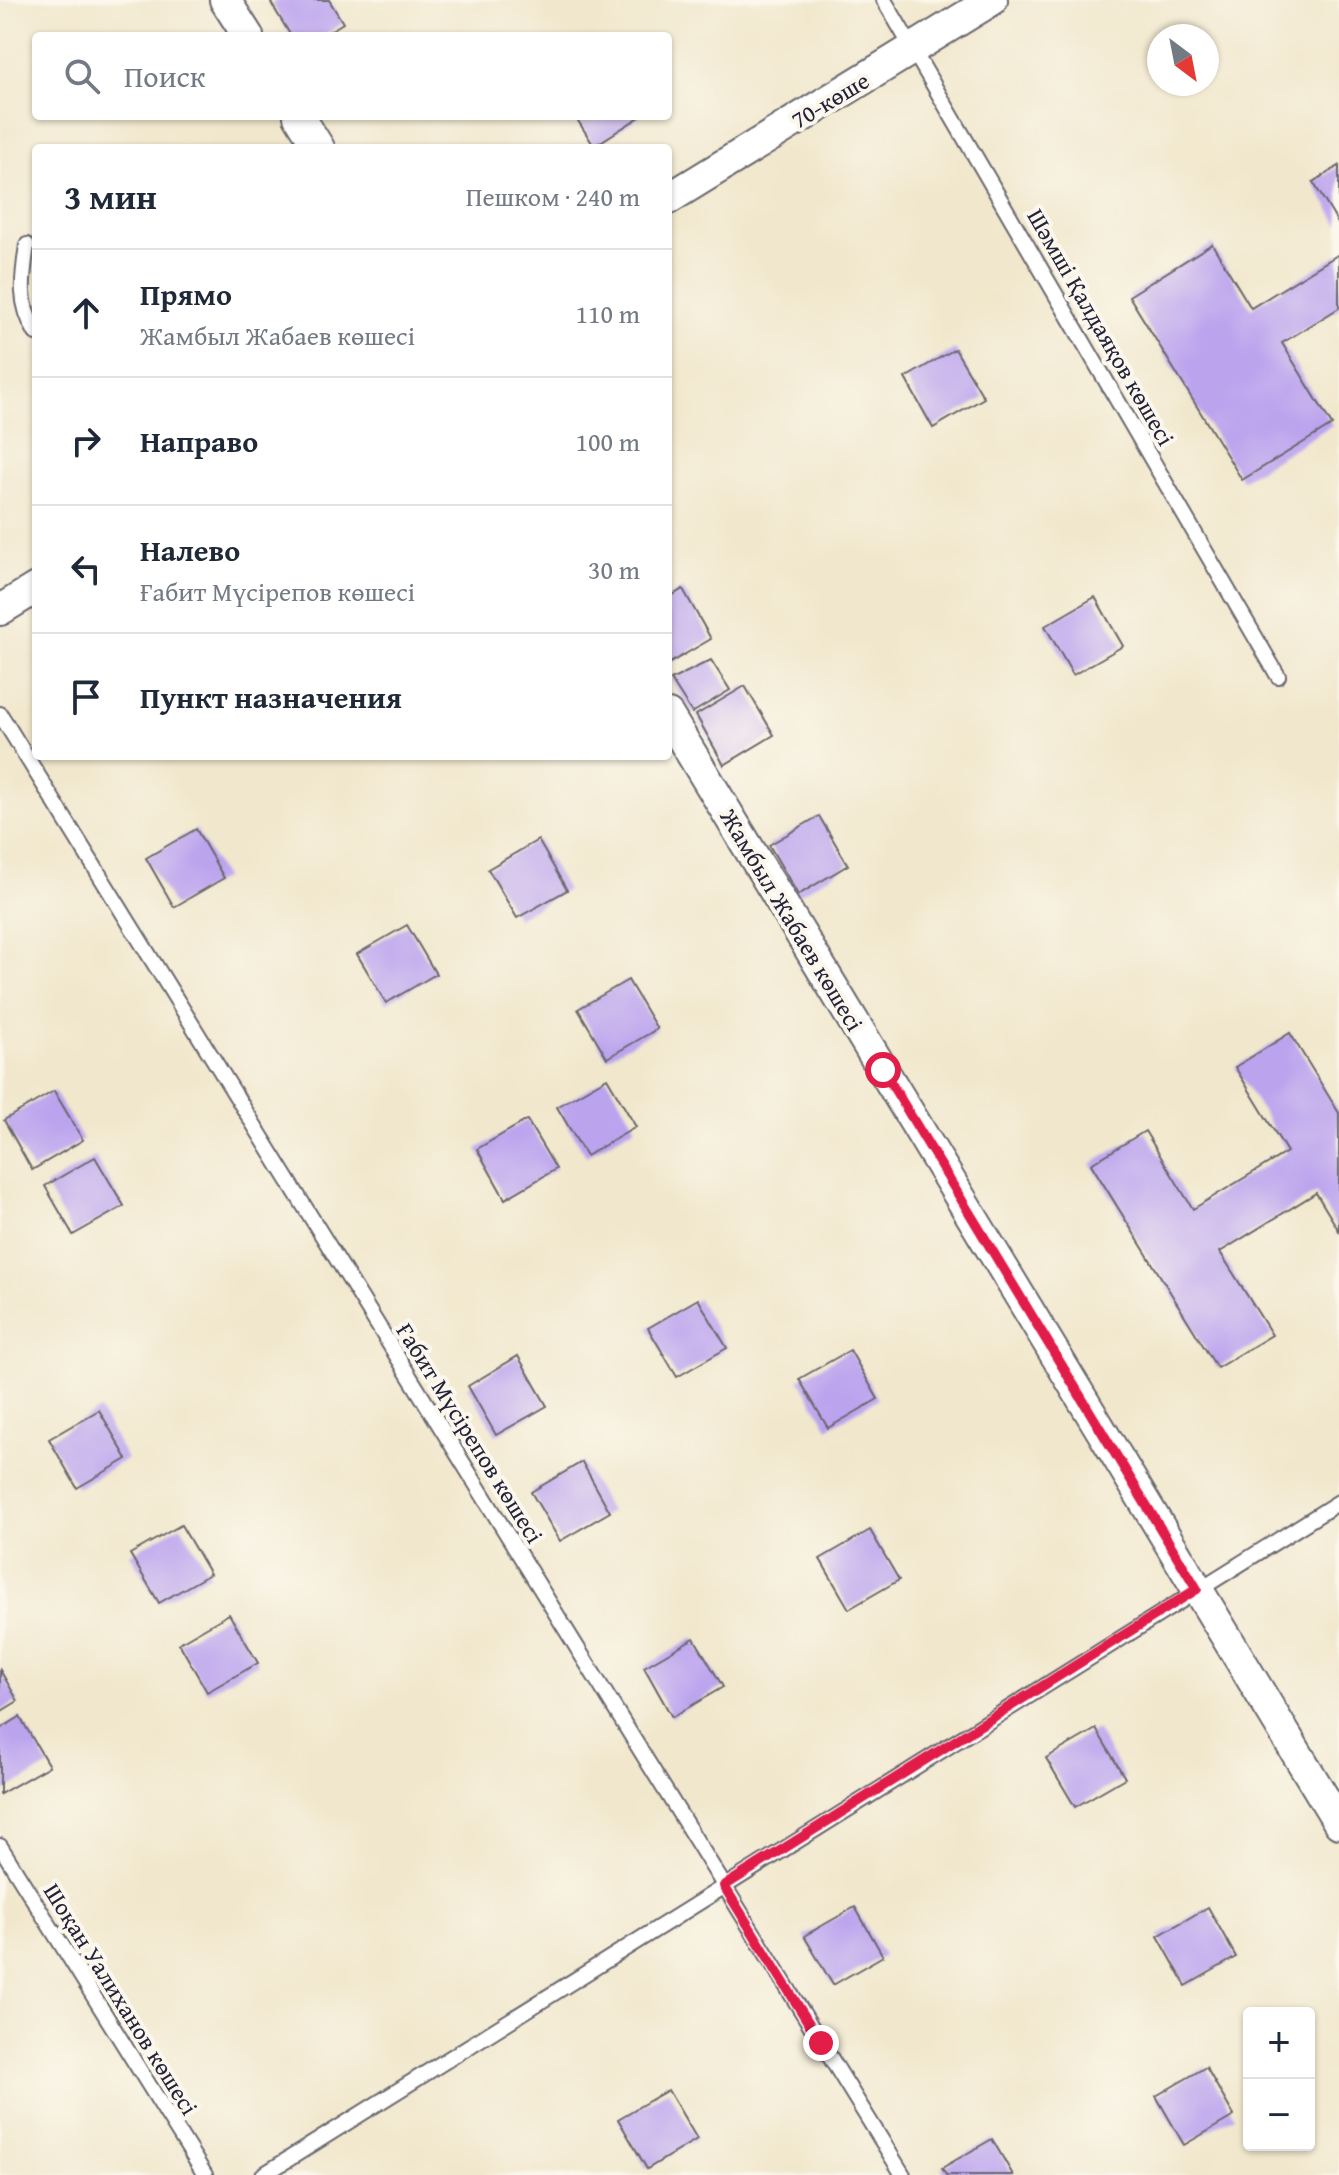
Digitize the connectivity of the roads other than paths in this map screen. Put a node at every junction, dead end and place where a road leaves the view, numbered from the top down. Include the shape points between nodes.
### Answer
1 (225, 0) edge
2 (884, 0) edge
3 (992, 0) edge
4 (245, 32) edge
5 (914, 49) junction
6 (302, 120) edge
7 (316, 144) edge
8 (672, 197) edge
9 (27, 245) dead end
10 (32, 326) edge
11 (32, 590) edge
12 (0, 610) edge
13 (1278, 676) dead end
14 (0, 714) edge
15 (672, 722) edge
16 (1339, 1502) edge
17 (1197, 1589) junction
18 (1339, 1823) edge
19 (0, 1846) edge
20 (724, 1886) junction
21 (205, 2175) edge
22 (263, 2175) edge
23 (903, 2175) edge

1 - 4 street
2 - 5 lane, Шәмші Қалдаяқов көшесі
3 - 5 street, 70-көше
5 - 8 street, 70-көше
5 - 13 lane, Шәмші Қалдаяқов көшесі
6 - 7 street
9 - 10 lane via 20,290
11 - 12 street
14 - 20 lane, Ғабит Мүсірепов көшесі
15 - 17 street, Жамбыл Жабаев көшесі
16 - 17 lane
17 - 18 street, Жамбыл Жабаев көшесі
17 - 20 lane
19 - 21 lane, Шоқан Уалиханов көшесі
20 - 22 lane
20 - 23 lane, Ғабит Мүсірепов көшесі

